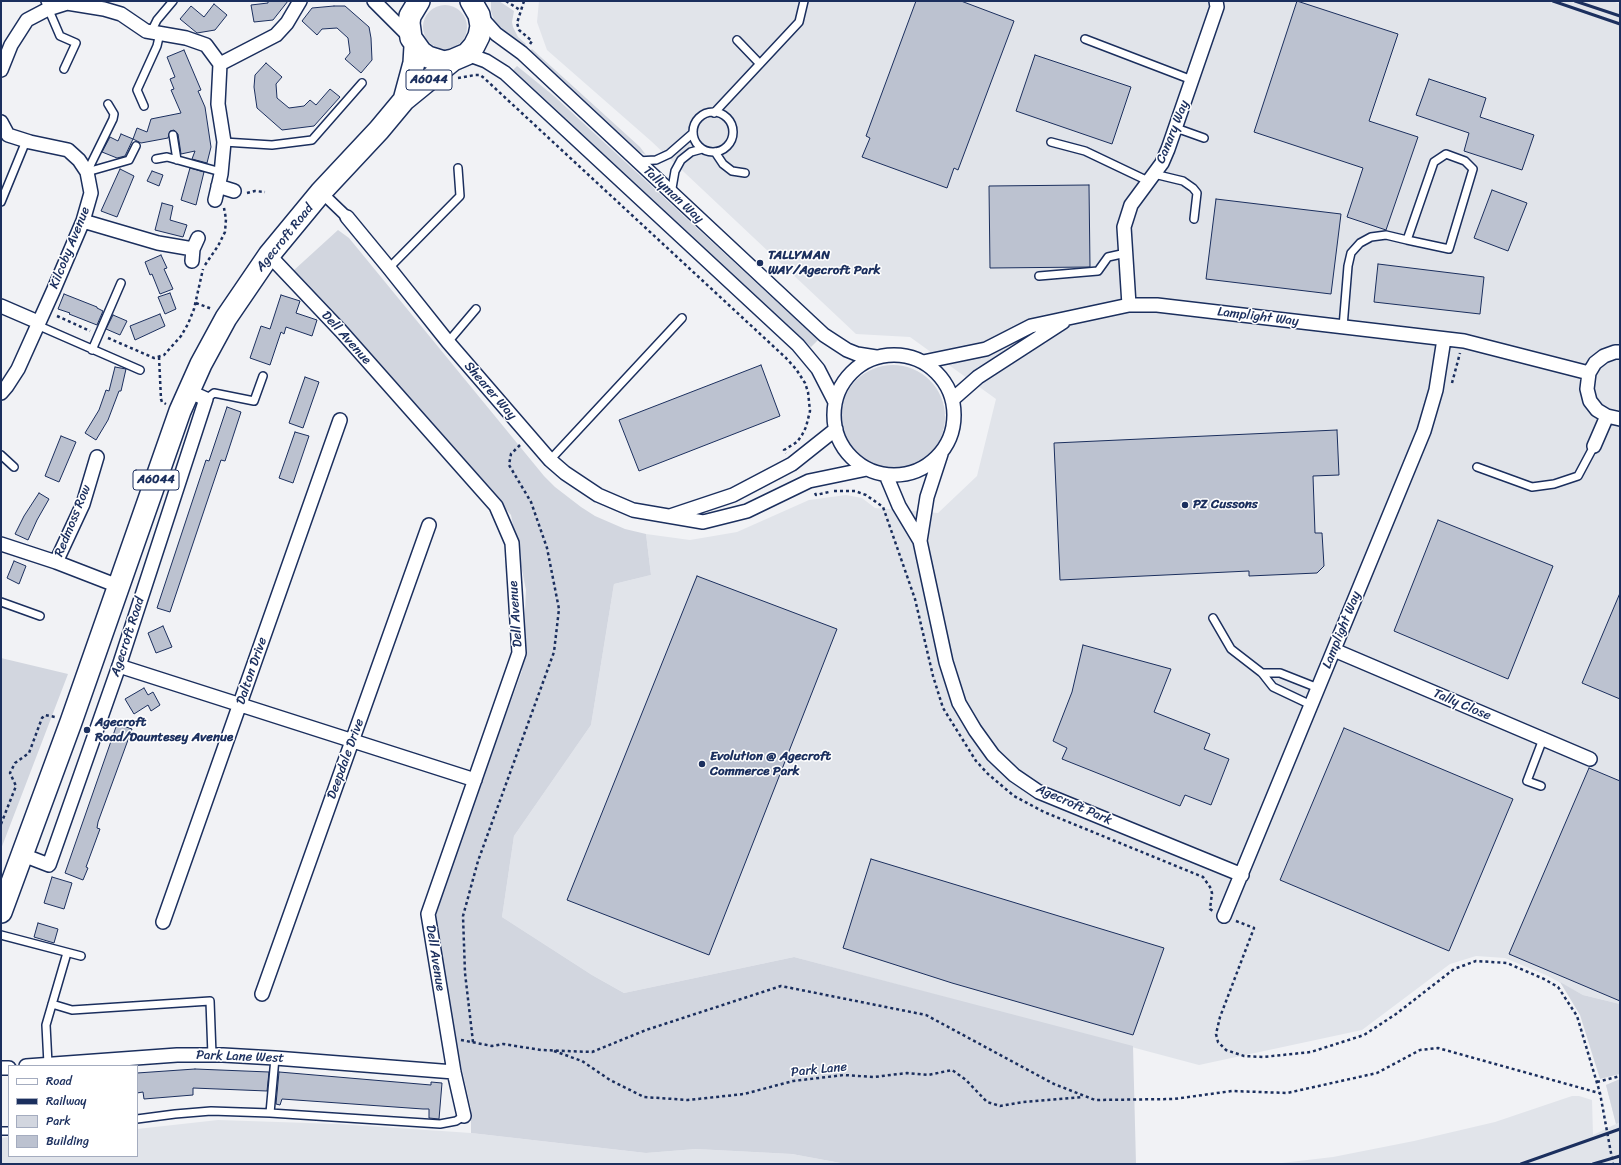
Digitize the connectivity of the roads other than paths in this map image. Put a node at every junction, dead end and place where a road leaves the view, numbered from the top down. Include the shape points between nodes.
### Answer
1 (173, 1) edge
2 (300, 1) edge
3 (374, 1) edge
4 (419, 1) edge
5 (804, 1) edge
6 (1216, 1) edge
7 (46, 5) edge
8 (476, 7) edge
9 (156, 33) junction
10 (1085, 39) dead end
11 (737, 40) dead end
12 (413, 42) junction
13 (6, 43) edge
14 (460, 57) junction
15 (220, 64) junction
16 (760, 64) junction
17 (64, 69) dead end
18 (1, 70) edge
19 (1192, 80) junction
20 (362, 83) dead end
21 (404, 100) junction
22 (108, 104) dead end
23 (144, 106) dead end
24 (714, 113) junction
25 (1, 122) edge
26 (1176, 128) junction
27 (693, 133) junction
28 (173, 134) dead end
29 (1204, 138) dead end
30 (26, 141) junction
31 (224, 142) junction
32 (1051, 142) dead end
33 (136, 146) dead end
34 (702, 149) junction
35 (715, 152) junction
36 (156, 159) dead end
37 (177, 160) junction
38 (637, 161) junction
39 (458, 168) dead end
40 (87, 172) junction
41 (221, 172) junction
42 (745, 173) dead end
43 (1151, 178) junction
44 (218, 186) junction
45 (234, 191) road end
46 (321, 192) junction
47 (671, 194) junction
48 (215, 200) road end
49 (1, 202) edge
50 (347, 217) joint
51 (1194, 219) dead end
52 (83, 221) junction
53 (1408, 240) junction
54 (194, 249) dead end
55 (1126, 253) junction
56 (269, 255) junction
57 (390, 268) junction
58 (1039, 276) dead end
59 (121, 283) dead end
60 (1129, 305) junction
61 (1, 306) edge
62 (476, 309) dead end
63 (1072, 317) junction
64 (682, 318) dead end
65 (37, 324) junction
66 (1343, 327) junction
67 (1444, 339) junction
68 (448, 342) junction
69 (92, 350) junction
70 (1620, 352) edge
71 (876, 357) junction
72 (923, 362) junction
73 (140, 370) dead end
74 (1589, 373) junction
75 (263, 376) dead end
76 (1, 393) edge
77 (197, 395) junction
78 (953, 399) junction
79 (835, 402) junction
80 (1607, 416) junction
81 (1620, 419) edge
82 (340, 420) dead end
83 (836, 429) junction
84 (1594, 446) joint
85 (941, 454) junction
86 (1, 455) edge
87 (97, 457) dead end
88 (550, 460) junction
89 (14, 467) dead end
90 (1477, 467) dead end
91 (867, 469) junction
92 (886, 475) junction
93 (668, 517) junction
94 (429, 525) dead end
95 (920, 541) junction
96 (1, 544) edge
97 (56, 562) junction
98 (118, 586) junction
99 (1, 602) edge
100 (40, 616) dead end
101 (1213, 618) dead end
102 (1334, 650) junction
103 (119, 666) junction
104 (1262, 673) junction
105 (1318, 688) junction
106 (240, 705) junction
107 (1311, 705) junction
108 (1543, 739) junction
109 (352, 741) junction
110 (1590, 759) dead end
111 (475, 780) junction
112 (1541, 786) dead end
113 (23, 855) junction
114 (1242, 875) junction
115 (7, 881) edge
116 (1, 912) edge
117 (1224, 916) road end
118 (163, 922) dead end
119 (1, 935) edge
120 (67, 953) junction
121 (81, 956) dead end
122 (262, 994) dead end
123 (52, 1004) junction
124 (212, 1055) junction
125 (275, 1058) junction
126 (48, 1064) junction
127 (37, 1065) edge
128 (454, 1072) junction
129 (270, 1113) junction
130 (464, 1116) joint
131 (138, 1119) edge

1 - 9 lane via 157,20
2 - 15 street via 287,23 276,35
3 - 12 street
4 - 12 main road, Agecroft Road via 410,16 409,31
5 - 16 lane via 799,22
6 - 19 street, Canary Way via 1217,7
7 - 9 street via 67,3 104,9 121,14 146,31
7 - 13 street via 27,20
7 - 17 lane via 60,36 76,43
8 - 14 main road, Agecroft Road via 480,26 479,36 474,46
8 - 38 street, Tallyman Way via 496,34 522,53
9 - 15 street via 186,38 206,45
9 - 23 lane via 157,46 137,90
10 - 19 lane
11 - 16 lane
12 - 14 main road via 421,52 432,59 444,62
12 - 21 main road, Agecroft Road / A6044 via 414,63
13 - 18 street
14 - 21 main road, Agecroft Road / A6044
14 - 79 street, Tallyman Way via 486,61 505,73 798,345 818,369
15 - 31 street via 218,104
16 - 24 lane
19 - 26 street, Canary Way
20 - 31 lane via 312,140 272,145
21 - 46 main road, Agecroft Road / A6044
22 - 40 lane via 114,114 113,119
24 - 27 lane via 697,121
24 - 35 lane via 726,117 733,135 727,147
25 - 30 street, Kilcoby Avenue via 8,135
26 - 29 lane
26 - 43 street, Canary Way via 1162,163
27 - 34 lane
27 - 38 lane via 669,154 656,160
28 - 37 lane
30 - 40 street, Kilcoby Avenue via 68,150
30 - 49 lane
31 - 41 street
32 - 43 lane via 1085,151
33 - 40 lane via 129,160
34 - 35 lane
34 - 47 lane via 691,152 681,160 675,171
35 - 42 lane via 723,164 732,171
36 - 37 lane via 167,157
37 - 41 lane
38 - 47 street, Tallyman Way
39 - 57 lane via 460,196
40 - 52 street, Kilcoby Avenue via 91,192
41 - 44 street
43 - 51 lane via 1183,181 1193,188 1197,193
43 - 55 street, Canary Way via 1131,205 1124,227
44 - 45 street
44 - 48 street
46 - 50 street
46 - 56 main road, Agecroft Road / A6044
47 - 71 street, Tallyman Way via 831,341 857,354
50 - 57 street, Shearer Way
52 - 54 street via 158,244
52 - 65 street, Kilcoby Avenue
53 - 53 lane via 1449,249 1473,169 1465,161 1446,154 1434,162
53 - 66 lane via 1386,235 1371,237 1360,243 1351,253
55 - 58 lane via 1108,257 1098,271
55 - 60 street, Canary Way
56 - 77 main road, Agecroft Road / A6044 via 226,318 201,364
56 - 111 street, Dell Avenue via 496,506 512,543 519,653
57 - 68 street, Shearer Way
59 - 69 lane
60 - 63 street, Lamplight Way
60 - 66 street, Lamplight Way via 1157,305
61 - 65 street
62 - 68 lane
63 - 72 street, Lamplight Way via 1031,326 986,349
63 - 78 street via 978,377
64 - 88 lane
65 - 69 lane
65 - 76 street, Kilcoby Avenue via 18,369
66 - 67 street, Lamplight Way
67 - 74 street, Lamplight Way via 1464,341
67 - 102 street, Lamplight Way via 1436,390 1424,431
68 - 88 street, Shearer Way
69 - 73 lane
70 - 74 street via 1604,356 1595,363
71 - 72 street via 908,356
71 - 79 street via 850,374
72 - 78 street via 936,371 947,384
74 - 80 street via 1587,389 1590,400 1597,410
75 - 77 lane via 254,401 214,394
77 - 98 main road, Agecroft Road / A6044 via 180,411
77 - 103 street, Agecroft Road
78 - 85 street via 955,418 951,437
79 - 83 street
80 - 81 street
80 - 84 street
82 - 106 street, Dalton Drive
83 - 91 street via 842,446 853,459
83 - 93 street via 792,464 733,495
84 - 90 lane via 1578,476 1554,484 1532,487
85 - 92 street via 925,467 906,474
85 - 95 street via 927,497
86 - 89 lane
87 - 97 street, Redmoss Row via 83,504
88 - 93 street, Shearer Way via 598,496 633,510
91 - 92 street
91 - 93 street, Shearer Way via 809,481 747,511 703,522
92 - 95 street
94 - 109 street, Deepdale Drive
95 - 114 street, Agecroft Park via 946,662 959,703 993,755 1014,775 1040,792
96 - 97 street
97 - 98 street
98 - 113 main road, Agecroft Road / A6044
99 - 100 lane
101 - 104 lane via 1231,649
102 - 105 street, Lamplight Way
102 - 108 street, Tally Close
103 - 106 street
103 - 113 street, Agecroft Road via 49,865
104 - 105 lane via 1280,673
104 - 107 lane via 1273,687
105 - 107 street, Lamplight Way
106 - 109 street
106 - 118 street, Dalton Drive
107 - 114 street, Lamplight Way
108 - 110 street, Tally Close
108 - 112 lane via 1527,781
109 - 111 street
109 - 122 street, Deepdale Drive
111 - 128 street, Dell Avenue via 428,914
113 - 115 main road, Agecroft Road / A6044
114 - 117 street, Lamplight Way
115 - 116 main road, Agecroft Road / A6044
119 - 120 lane
120 - 121 lane
120 - 123 lane
123 - 124 lane via 72,1010 210,1001
123 - 126 lane via 46,1025
124 - 125 street, Park Lane West
124 - 126 street, Park Lane West
125 - 128 street, Park Lane West
125 - 129 lane
126 - 127 street, Park Lane West
128 - 130 street, Dell Avenue
129 - 130 lane via 440,1124 456,1122
129 - 131 lane via 211,1111

